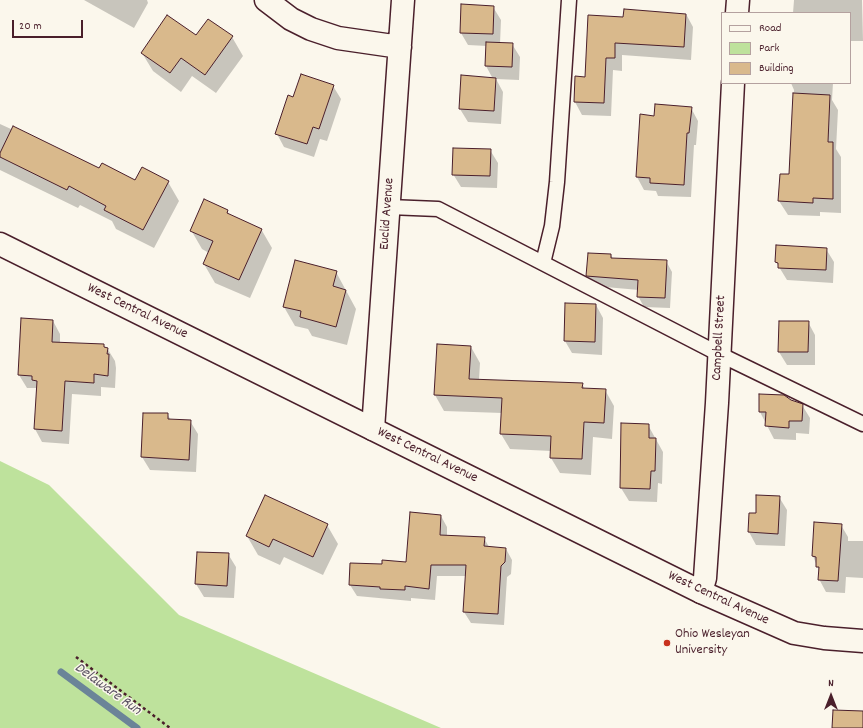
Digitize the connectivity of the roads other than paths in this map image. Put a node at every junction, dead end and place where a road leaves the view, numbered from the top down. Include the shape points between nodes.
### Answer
1 (266, 0) edge
2 (403, 0) edge
3 (569, 0) edge
4 (738, 0) edge
5 (737, 12) edge
6 (400, 47) junction
7 (734, 84) edge
8 (388, 206) junction
9 (0, 244) edge
10 (543, 263) junction
11 (719, 354) junction
12 (863, 424) edge
13 (373, 429) junction
14 (701, 592) junction
15 (863, 641) edge

1 - 6 street via 291,19 311,29 338,38
2 - 6 street, Euclid Avenue
3 - 10 lane via 557,182 552,226
4 - 5 street
6 - 8 street, Euclid Avenue
7 - 11 street, Campbell Street
8 - 10 lane via 438,209
8 - 13 street, Euclid Avenue
9 - 13 street, West Central Avenue
10 - 11 lane
11 - 12 lane
11 - 14 street, Campbell Street via 705,578
13 - 14 street, West Central Avenue
14 - 15 street, West Central Avenue via 794,633

